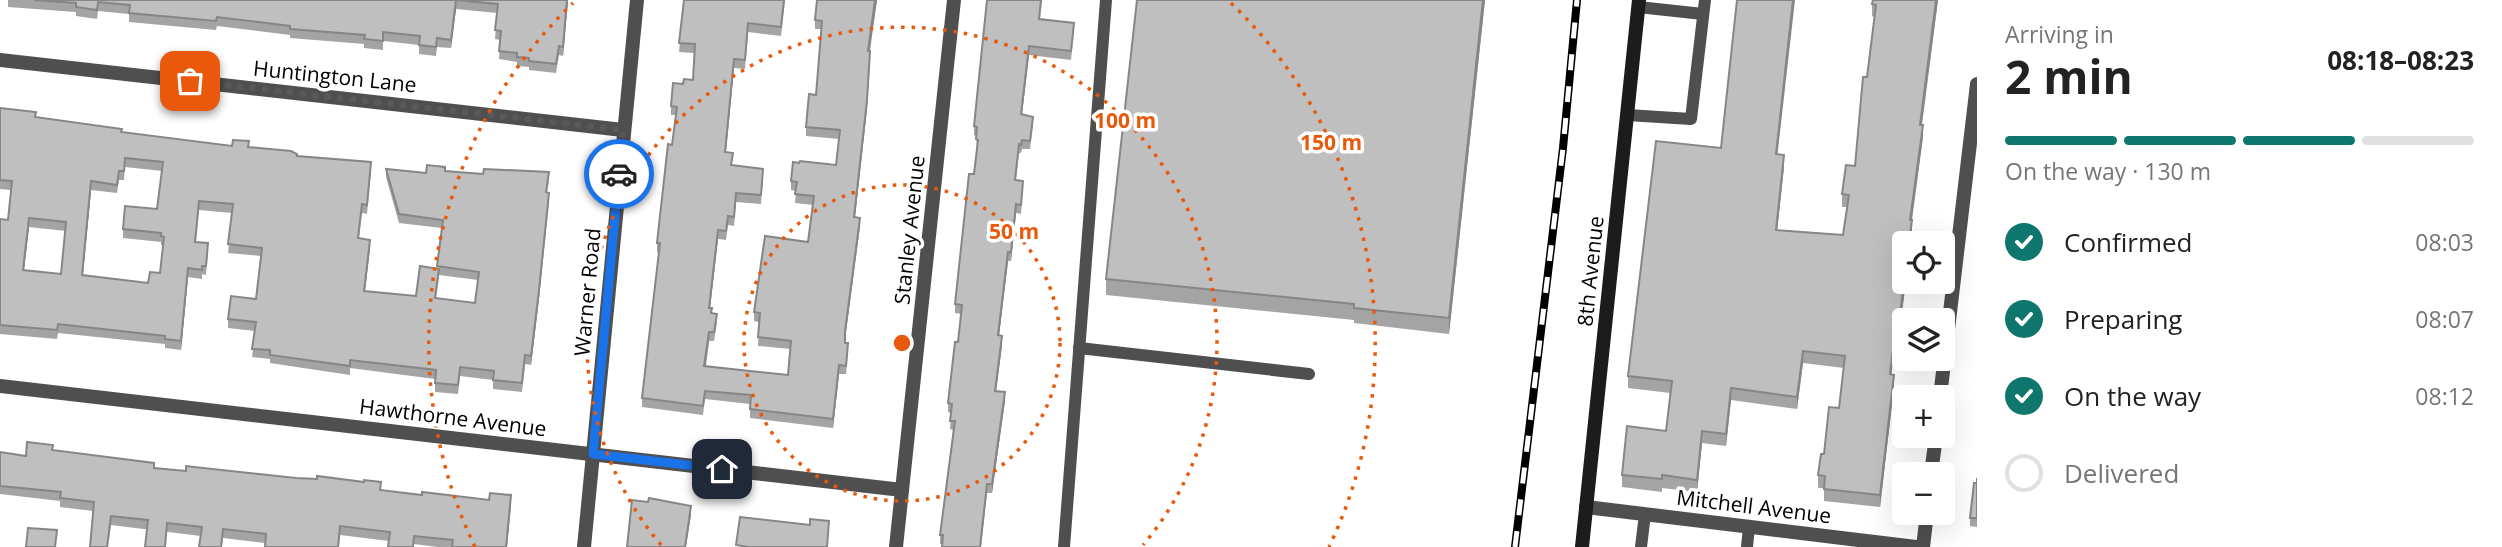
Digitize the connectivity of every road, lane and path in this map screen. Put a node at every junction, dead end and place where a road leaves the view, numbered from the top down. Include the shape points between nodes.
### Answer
1 (637, 0) edge
2 (954, 0) edge
3 (1106, 0) edge
4 (1705, 0) edge
5 (1639, 4) edge
6 (1703, 14) junction
7 (0, 60) edge
8 (1977, 83) edge
9 (1627, 115) junction
10 (623, 130) junction
11 (1079, 348) junction
12 (1309, 374) dead end
13 (1941, 385) edge
14 (0, 386) edge
15 (593, 454) junction
16 (902, 490) junction
17 (1586, 508) junction
18 (1645, 514) junction
19 (1926, 525) edge
20 (1749, 527) junction
21 (584, 547) edge
22 (896, 547) edge
23 (1064, 547) edge
24 (1582, 547) edge
25 (1641, 547) edge
26 (1747, 547) edge
27 (1916, 547) edge
28 (1923, 547) edge

1 - 10 street, Warner Road
2 - 16 street, Stanley Avenue
3 - 11 lane
4 - 6 lane
5 - 6 lane
5 - 9 main road, 8th Avenue
6 - 9 lane via 1691,119
7 - 10 street, Huntington Lane
8 - 13 street
9 - 17 main road, 8th Avenue
10 - 15 street, Warner Road
11 - 12 lane
11 - 23 lane
14 - 15 street, Hawthorne Avenue
15 - 16 street, Hawthorne Avenue
15 - 21 street, Warner Road
16 - 22 street, Stanley Avenue
17 - 18 street, Mitchell Avenue
17 - 24 main road, 8th Avenue
18 - 20 street, Mitchell Avenue
18 - 25 lane
19 - 28 street
20 - 26 lane
20 - 27 street, Mitchell Avenue

